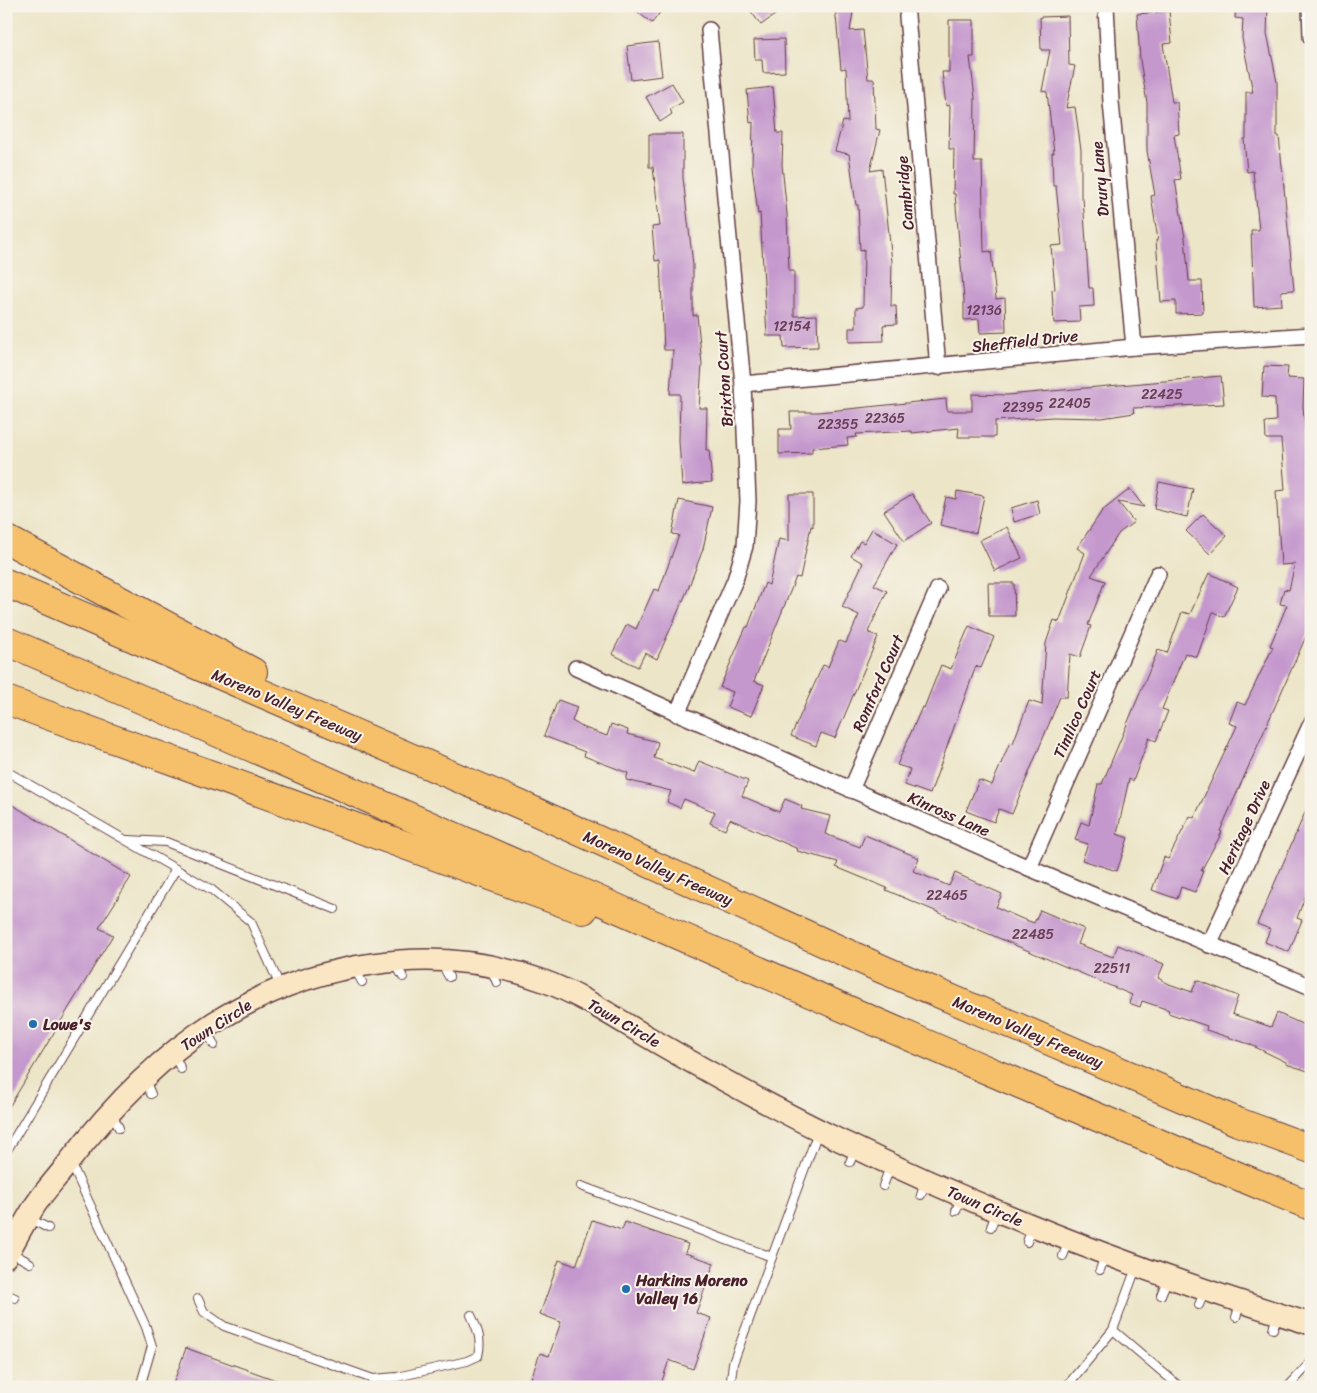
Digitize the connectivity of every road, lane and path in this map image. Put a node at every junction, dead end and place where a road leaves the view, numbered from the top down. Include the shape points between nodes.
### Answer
1 (1106, 6) edge
2 (1310, 6) edge
3 (907, 16) dead end
4 (709, 30) dead end
5 (1311, 37) edge
6 (1311, 335) edge
7 (1134, 348) junction
8 (938, 367) junction
9 (744, 384) junction
10 (6, 539) edge
11 (1158, 574) dead end
12 (6, 583) edge
13 (938, 589) dead end
14 (6, 641) edge
15 (576, 668) dead end
16 (6, 700) edge
17 (677, 714) junction
18 (1311, 724) edge
19 (6, 771) edge
20 (851, 790) junction
21 (521, 806) junction
22 (126, 840) junction
23 (1029, 868) junction
24 (176, 869) junction
25 (335, 909) dead end
26 (1210, 945) junction
27 (1311, 987) edge
28 (281, 988) junction
29 (804, 990) junction
30 (819, 1130) junction
31 (1311, 1149) edge
32 (6, 1152) edge
33 (70, 1161) junction
34 (891, 1164) junction
35 (580, 1186) dead end
36 (883, 1186) dead end
37 (1311, 1206) edge
38 (28, 1218) junction
39 (48, 1228) dead end
40 (8, 1254) edge
41 (772, 1257) junction
42 (30, 1263) dead end
43 (1137, 1266) junction
44 (6, 1294) edge
45 (15, 1298) dead end
46 (198, 1299) dead end
47 (471, 1315) dead end
48 (1311, 1324) edge
49 (1113, 1330) junction
50 (1311, 1362) edge
51 (140, 1387) edge
52 (732, 1387) edge
53 (1066, 1387) edge
54 (1180, 1387) edge
55 (1288, 1387) edge

1 - 7 street, Drury Lane via 1110,93
2 - 5 street
3 - 8 street, Cambridge
4 - 9 street, Brixton Court
6 - 7 street, Sheffield Drive
7 - 8 street, Sheffield Drive
8 - 9 street, Sheffield Drive
9 - 17 street, Brixton Court via 748,501 745,546 735,580
10 - 21 highway via 304,700
11 - 23 street, Timlico Court
12 - 21 highway, Moreno Valley Freeway
13 - 20 street, Romford Court
14 - 29 highway
15 - 17 street, Kinross Lane
16 - 29 highway
17 - 20 street, Kinross Lane
18 - 26 street, Heritage Drive
19 - 22 lane
20 - 23 street, Kinross Lane
21 - 31 highway, Moreno Valley Freeway via 891,973 1238,1122
22 - 24 lane
22 - 25 lane via 166,842
23 - 26 street, Kinross Lane
24 - 28 lane via 212,890 251,922
24 - 32 lane
26 - 27 street, Kinross Lane
28 - 30 street, Town Circle via 398,969 526,975 571,993 705,1070
28 - 33 street, Town Circle via 241,1012 177,1061
29 - 37 highway
30 - 34 street, Town Circle via 853,1155
30 - 41 lane
33 - 38 street, Town Circle
33 - 51 lane via 152,1346
34 - 36 lane
34 - 43 street, Town Circle via 923,1188 1030,1234 1102,1262
35 - 41 lane
38 - 39 lane
38 - 40 street, Town Circle
40 - 42 lane
41 - 52 lane via 733,1363
43 - 48 street, Town Circle via 1165,1286 1275,1322
43 - 49 lane
44 - 45 lane
46 - 47 lane via 204,1312 224,1326 373,1379 397,1377 478,1356 481,1345
49 - 53 lane
49 - 54 lane
50 - 55 lane

